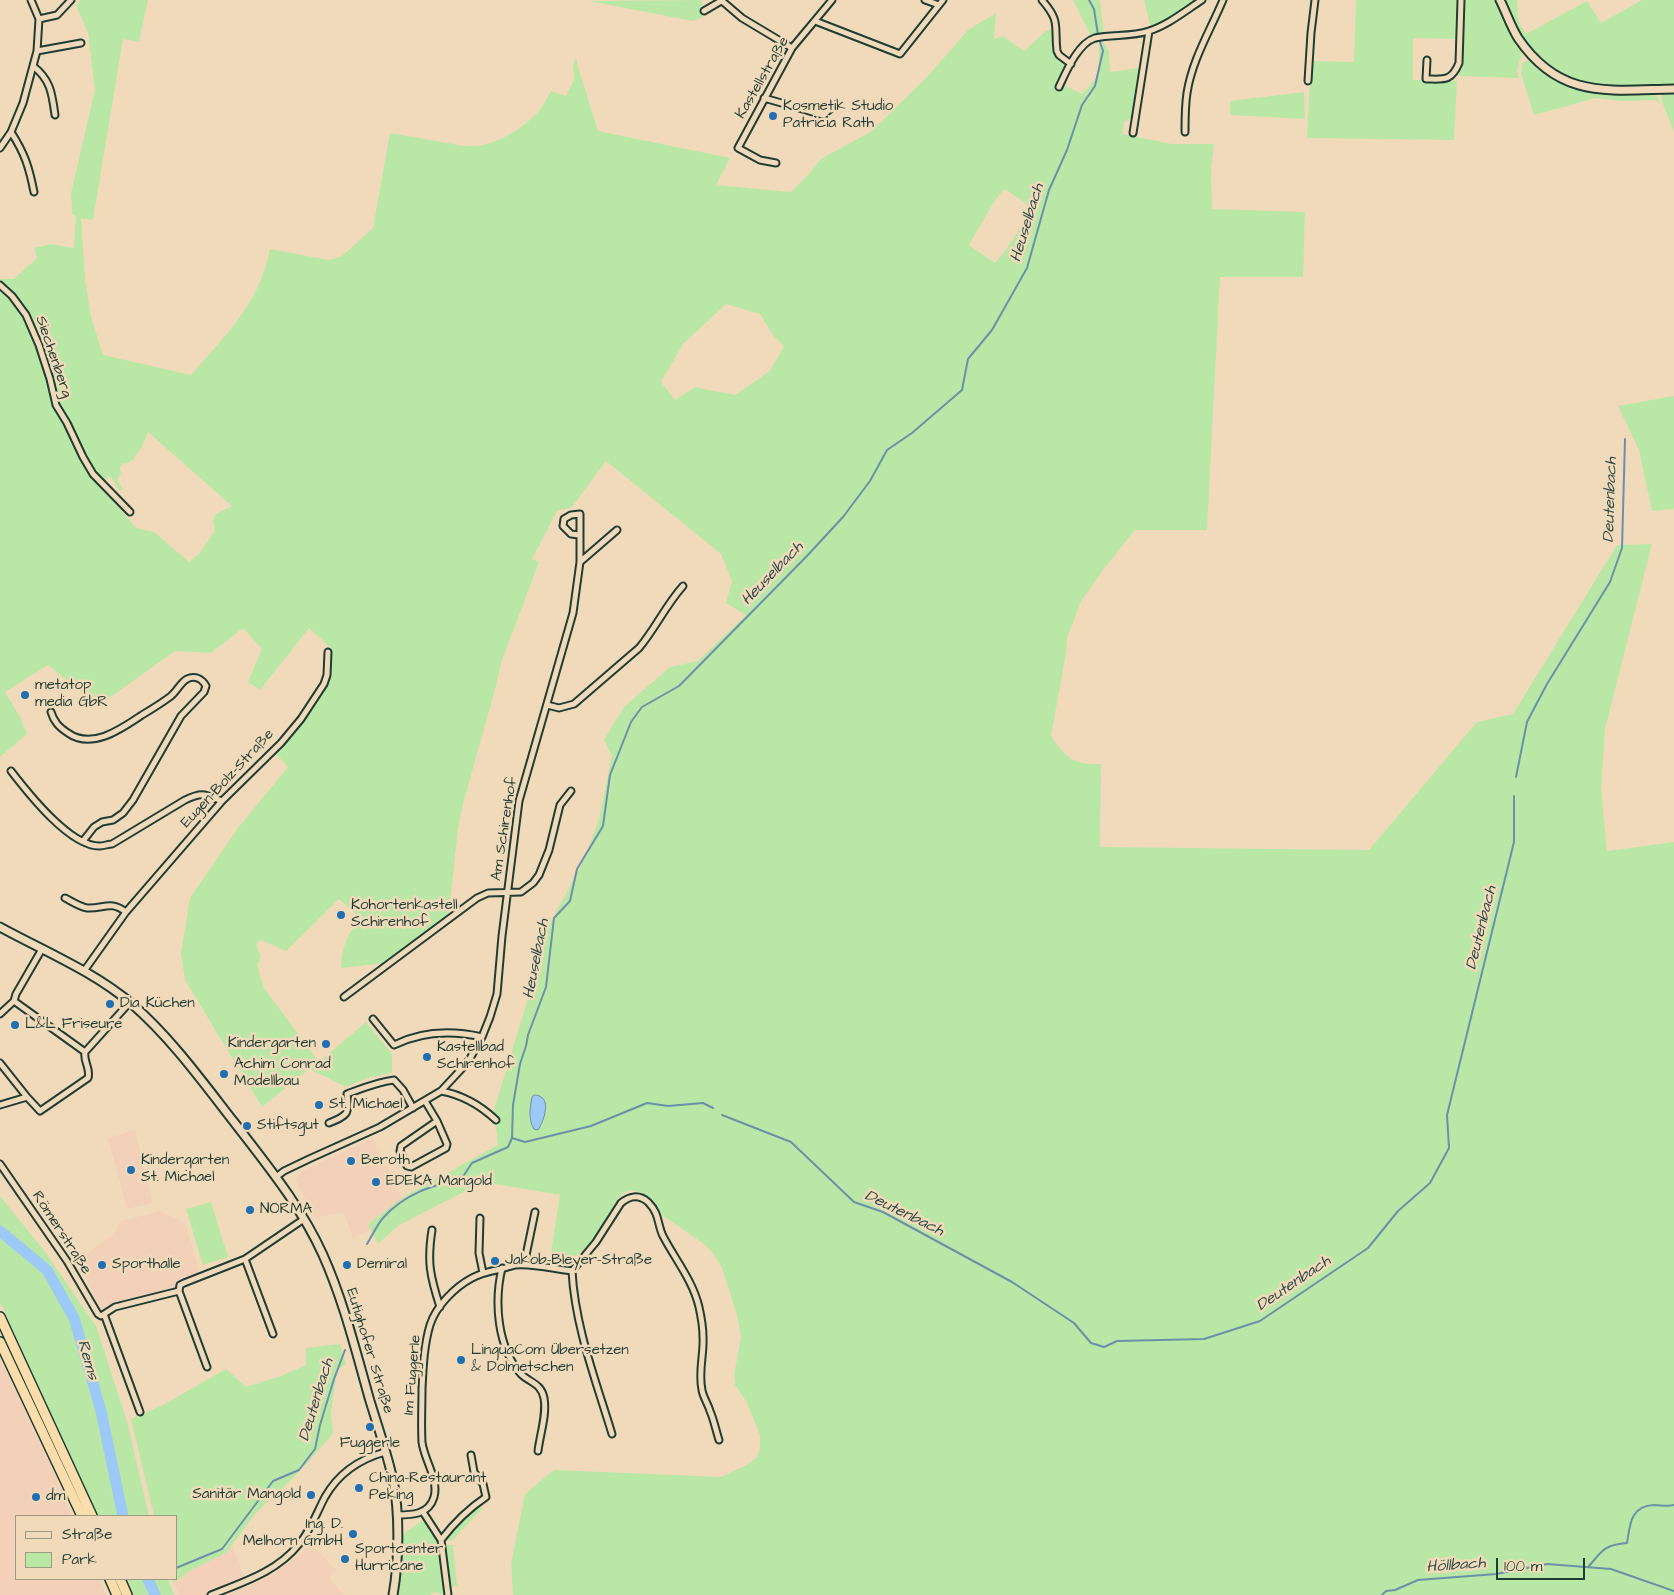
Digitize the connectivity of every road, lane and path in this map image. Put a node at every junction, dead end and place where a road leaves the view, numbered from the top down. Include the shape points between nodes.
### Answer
1 (31, 0) edge
2 (71, 0) edge
3 (832, 0) edge
4 (925, 0) edge
5 (943, 0) edge
6 (1042, 0) edge
7 (1202, 0) edge
8 (1223, 0) edge
9 (1315, 0) edge
10 (1461, 0) edge
11 (1500, 0) edge
12 (721, 1) edge
13 (939, 5) junction
14 (704, 11) dead end
15 (39, 19) junction
16 (815, 21) junction
17 (1148, 31) junction
18 (81, 43) dead end
19 (792, 48) junction
20 (37, 51) junction
21 (1427, 60) dead end
22 (1070, 64) junction
23 (34, 66) junction
24 (1308, 81) dead end
25 (1059, 87) dead end
26 (1674, 89) edge
27 (764, 98) junction
28 (836, 105) dead end
29 (55, 115) dead end
30 (11, 132) junction
31 (1185, 132) dead end
32 (1133, 133) dead end
33 (0, 148) edge
34 (776, 163) dead end
35 (34, 192) dead end
36 (0, 285) edge
37 (130, 512) dead end
38 (617, 530) dead end
39 (579, 535) junction
40 (580, 562) junction
41 (683, 586) dead end
42 (328, 652) dead end
43 (547, 704) junction
44 (52, 712) dead end
45 (11, 771) dead end
46 (571, 791) dead end
47 (222, 801) junction
48 (83, 841) junction
49 (507, 893) junction
50 (65, 898) dead end
51 (126, 912) junction
52 (0, 927) edge
53 (42, 949) junction
54 (84, 972) junction
55 (344, 997) dead end
56 (14, 1001) junction
57 (130, 1002) junction
58 (0, 1014) edge
59 (373, 1019) dead end
60 (482, 1037) junction
61 (85, 1052) junction
62 (0, 1063) edge
63 (441, 1091) junction
64 (27, 1097) junction
65 (425, 1101) junction
66 (0, 1105) edge
67 (413, 1108) junction
68 (496, 1120) dead end
69 (437, 1121) junction
70 (329, 1123) dead end
71 (0, 1164) edge
72 (276, 1177) junction
73 (535, 1212) dead end
74 (480, 1218) dead end
75 (304, 1219) junction
76 (432, 1230) dead end
77 (246, 1259) junction
78 (524, 1265) junction
79 (502, 1268) junction
80 (572, 1271) junction
81 (483, 1273) junction
82 (179, 1291) junction
83 (440, 1307) junction
84 (102, 1315) junction
85 (0, 1317) edge
86 (273, 1334) dead end
87 (0, 1342) edge
88 (207, 1367) dead end
89 (140, 1412) dead end
90 (612, 1434) dead end
91 (719, 1440) dead end
92 (538, 1451) dead end
93 (385, 1452) junction
94 (471, 1455) dead end
95 (423, 1512) junction
96 (82, 1515) edge
97 (92, 1515) edge
98 (397, 1515) junction
99 (441, 1540) junction
100 (110, 1580) edge
101 (120, 1580) edge
102 (117, 1595) edge
103 (127, 1595) edge
104 (211, 1595) edge
105 (393, 1595) edge
106 (448, 1595) edge

1 - 15 street
2 - 15 street via 57,15
3 - 16 street, Kastellstraße
4 - 13 street
5 - 13 street
6 - 22 street via 1056,23 1057,51
7 - 17 street
8 - 31 street via 1190,78
9 - 24 street
10 - 21 street via 1456,70 1445,79 1426,79
11 - 26 street via 1529,53 1556,76 1601,90
12 - 14 street
12 - 19 street via 742,18
13 - 16 street via 900,54
15 - 20 street
16 - 19 street, Kastellstraße
17 - 22 street via 1092,40 1080,49
17 - 32 street
18 - 20 street
19 - 27 street, Kastellstraße
20 - 23 street
22 - 25 street
23 - 29 street via 48,81
23 - 30 street
27 - 28 street via 823,115
27 - 34 street, Kastellstraße via 738,148 760,160
30 - 33 street
30 - 35 street via 23,150
36 - 37 street, Siechenberg via 26,315 39,345 56,405 83,457 93,474
38 - 40 street
39 - 39 street, Am Schirenhof via 571,534 563,526 564,519 571,514 580,514
39 - 40 street, Am Schirenhof
40 - 43 street, Am Schirenhof via 574,613
41 - 43 street via 648,637 632,654 574,704 558,708
42 - 47 street, Eugen-Bolz-Straße via 324,684 313,702 280,742
43 - 49 street, Am Schirenhof via 518,801
44 - 48 street via 59,727 88,740 106,736 123,727 173,694 186,679 195,677 206,686 181,716 123,813 94,827
45 - 48 street via 52,819
46 - 49 street via 560,806 539,875 521,892
47 - 48 street via 197,794 112,844 99,846
47 - 51 street, Eugen-Bolz-Straße
49 - 55 street via 488,893 478,898
49 - 60 street, Am Schirenhof via 497,994
50 - 51 street via 85,908 112,905
51 - 54 street, Eugen-Bolz-Straße
52 - 53 street, Eutighofer Straße
53 - 54 street, Eutighofer Straße
53 - 56 street
54 - 57 street, Eutighofer Straße
56 - 58 street
56 - 61 street
57 - 61 street
57 - 72 street, Eutighofer Straße via 170,1041
59 - 60 street via 394,1045 440,1032
60 - 63 street, Am Schirenhof via 468,1062
61 - 64 street via 90,1071 88,1078 40,1111
62 - 64 street
63 - 65 street, Am Schirenhof
63 - 68 street via 475,1102
64 - 66 street
65 - 67 street, Am Schirenhof
65 - 69 street
67 - 70 street via 394,1080 370,1084 347,1094 346,1115
67 - 72 street, Am Schirenhof
69 - 69 street via 446,1148 411,1168 407,1166 401,1146
71 - 84 street, Römerstraße
72 - 75 street, Eutighofer Straße
73 - 78 street
74 - 81 street
75 - 77 street
75 - 93 street, Eutighofer Straße via 339,1294
76 - 83 street via 430,1277
77 - 82 street via 184,1283
77 - 86 street
78 - 79 street, Im Fuggerle
78 - 80 street, Im Fuggerle
79 - 81 street, Im Fuggerle
79 - 92 street via 498,1299 504,1343 512,1362 539,1386 544,1397
80 - 90 street via 579,1321
80 - 91 street via 626,1198 633,1196 648,1202 691,1284 699,1306 704,1337 700,1375 702,1391
81 - 83 street, Im Fuggerle via 461,1285
82 - 84 street via 115,1307
82 - 88 street
83 - 95 street, Im Fuggerle via 430,1324 422,1379 423,1446 435,1491 432,1502
84 - 89 street, Römerstraße
85 - 97 highway
87 - 96 highway
93 - 98 street, Eutighofer Straße
93 - 104 street via 356,1464 340,1475 300,1544 286,1558 262,1574
94 - 99 street via 474,1472 486,1497 451,1526
95 - 98 street
95 - 99 street
98 - 105 street, Eutighofer Straße
99 - 106 street
100 - 102 highway
101 - 103 highway

